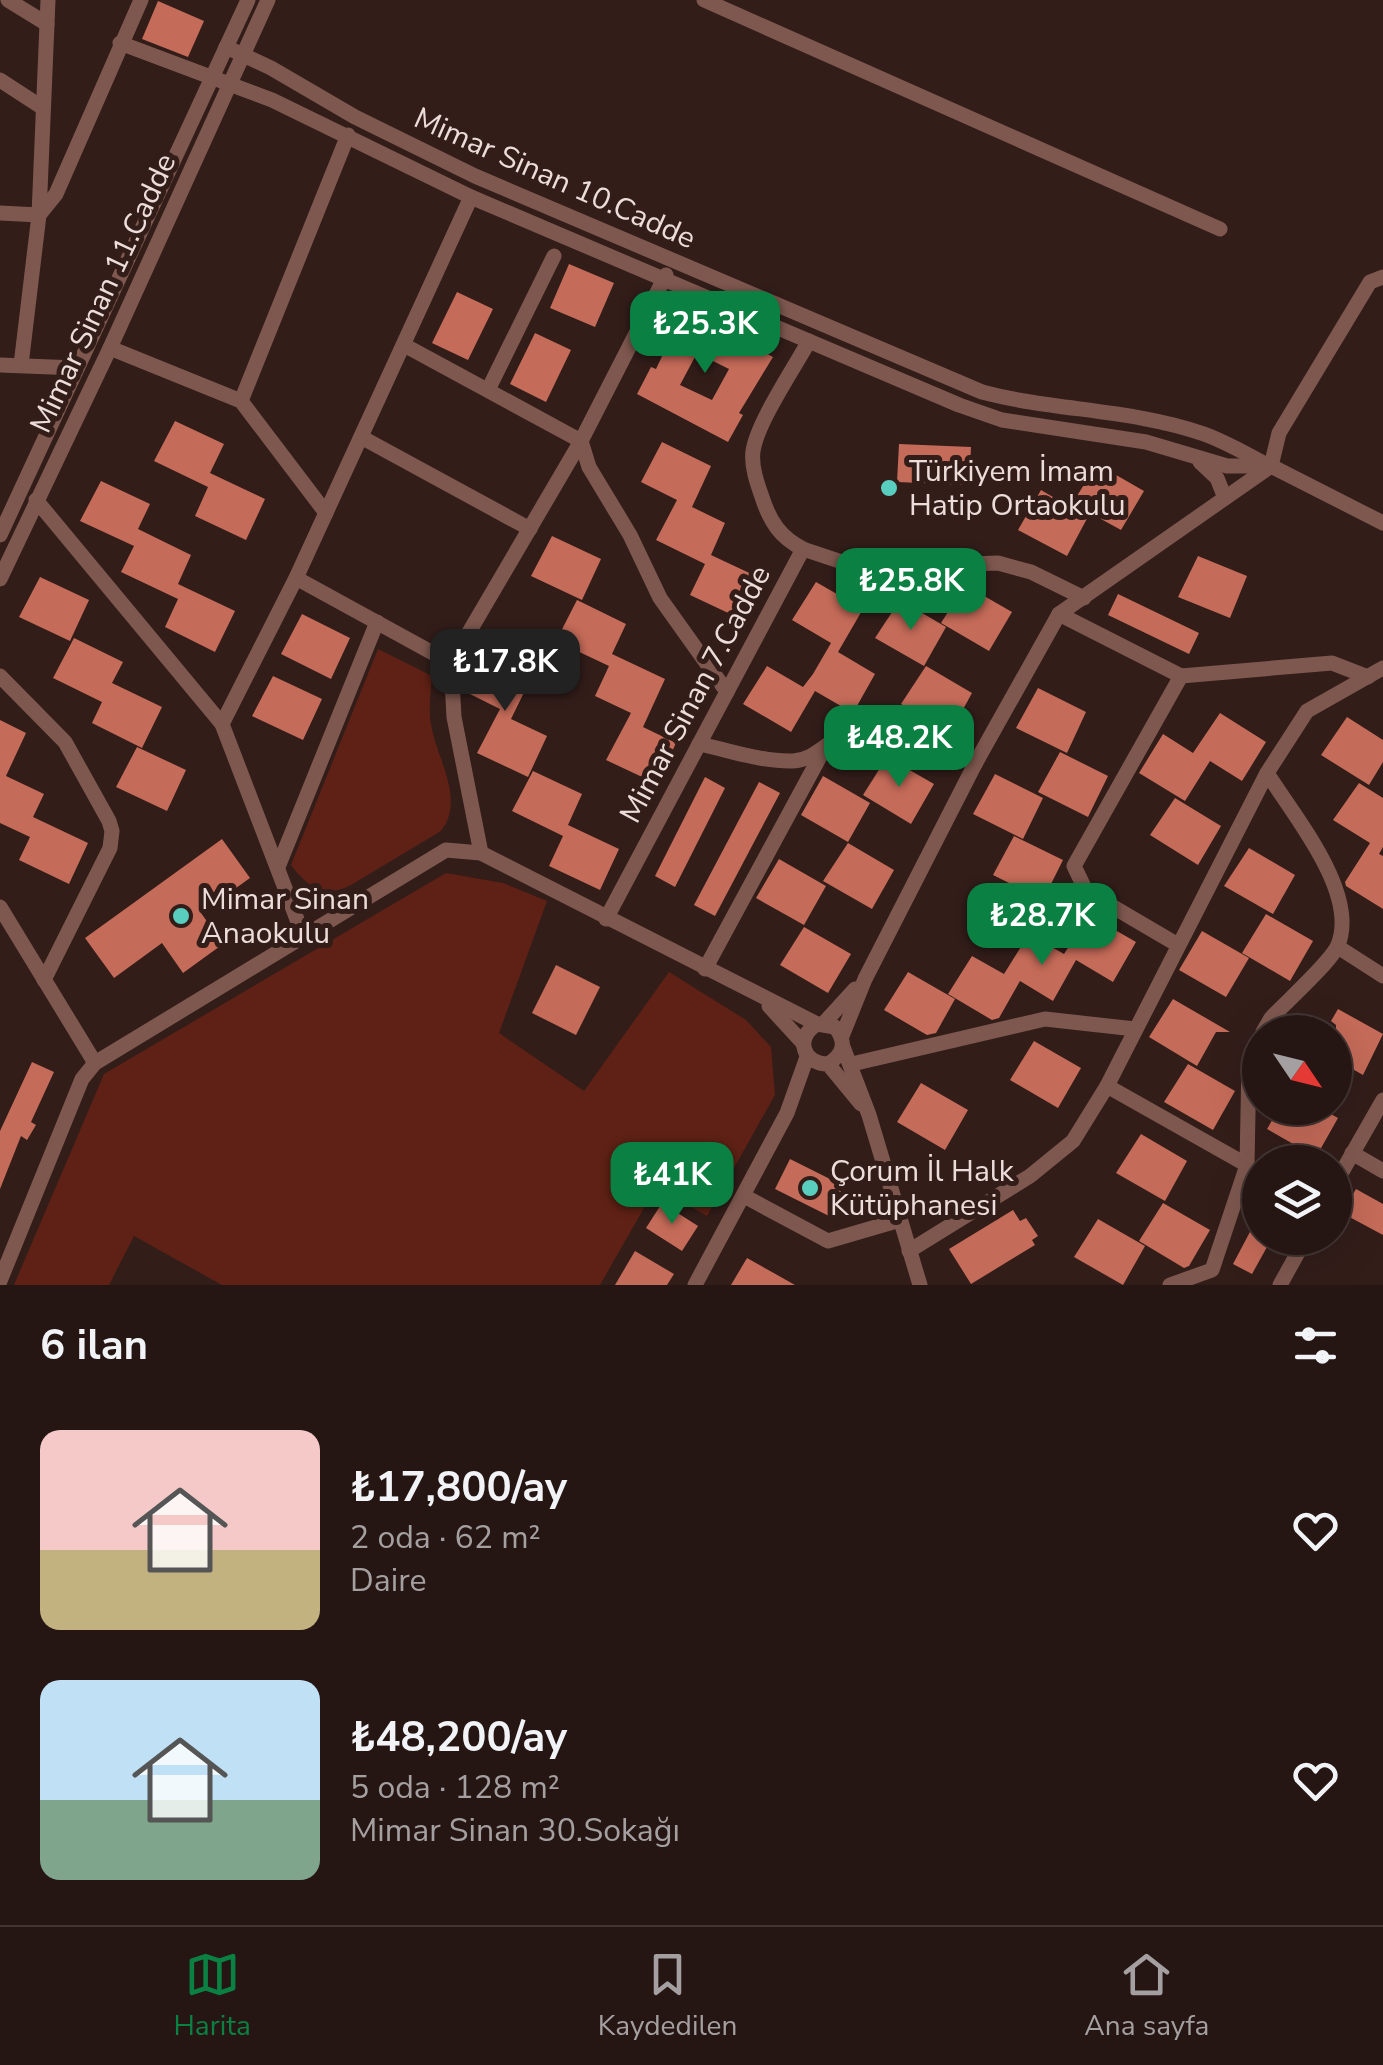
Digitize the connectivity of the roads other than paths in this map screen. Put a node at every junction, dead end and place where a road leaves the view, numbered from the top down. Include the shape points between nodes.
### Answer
1 (8, 0) edge
2 (48, 0) edge
3 (140, 0) edge
4 (248, 0) edge
5 (268, 0) edge
6 (704, 0) edge
7 (47, 24) junction
8 (120, 42) junction
9 (226, 47) junction
10 (242, 54) junction
11 (211, 77) junction
12 (0, 80) edge
13 (230, 84) junction
14 (44, 108) junction
15 (348, 135) junction
16 (471, 196) junction
17 (0, 213) edge
18 (39, 214) junction
19 (1220, 229) dead end
20 (554, 256) dead end
21 (672, 262) junction
22 (1383, 276) edge
23 (663, 281) junction
24 (809, 340) junction
25 (404, 345) junction
26 (110, 348) junction
27 (0, 364) edge
28 (21, 365) junction
29 (77, 368) junction
30 (488, 390) junction
31 (241, 400) junction
32 (360, 437) junction
33 (581, 441) junction
34 (1188, 454) junction
35 (1271, 466) junction
36 (1225, 498) junction
37 (36, 500) junction
38 (326, 513) junction
39 (1383, 522) edge
40 (530, 529) junction
41 (0, 536) edge
42 (803, 549) junction
43 (0, 578) edge
44 (296, 578) junction
45 (1084, 598) junction
46 (1059, 614) junction
47 (377, 622) junction
48 (452, 664) junction
49 (1376, 673) edge
50 (0, 676) edge
51 (1181, 676) junction
52 (727, 692) junction
53 (222, 724) junction
54 (700, 744) junction
55 (823, 751) junction
56 (975, 764) junction
57 (1267, 773) junction
58 (480, 852) junction
59 (278, 867) junction
60 (2, 917) edge
61 (606, 919) junction
62 (303, 935) junction
63 (1178, 945) junction
64 (1338, 947) junction
65 (706, 970) junction
66 (1383, 976) edge
67 (865, 979) junction
68 (44, 980) junction
69 (763, 999) junction
70 (1273, 1015) edge
71 (820, 1024) junction
72 (1135, 1029) junction
73 (842, 1041) junction
74 (804, 1049) junction
75 (96, 1063) junction
76 (825, 1064) junction
77 (852, 1064) junction
78 (1106, 1086) junction
79 (1383, 1100) edge
80 (787, 1113) junction
81 (870, 1115) junction
82 (1352, 1153) joint
83 (1242, 1162) edge
84 (1383, 1170) edge
85 (1242, 1180) edge
86 (744, 1196) junction
87 (900, 1220) junction
88 (910, 1251) junction
89 (1297, 1255) edge
90 (1212, 1270) junction
91 (0, 1281) edge
92 (695, 1285) edge
93 (920, 1285) edge
94 (1170, 1285) edge
95 (1222, 1285) edge
96 (1280, 1285) edge

1 - 7 street
2 - 7 street
3 - 8 street
4 - 9 street, Mimar Sinan 11.Cadde
5 - 10 street, Mimar Sinan 11.Cadde
6 - 19 street
7 - 14 street
8 - 11 street, Mimar Sinan 10.Cadde
8 - 18 street via 56,194
9 - 10 street, Mimar Sinan 10.Cadde
9 - 11 street, Mimar Sinan 11.Cadde
10 - 13 street, Mimar Sinan 11.Cadde
10 - 21 street, Mimar Sinan 10.Cadde via 475,176
11 - 13 street, Mimar Sinan 10.Cadde
11 - 29 street, Mimar Sinan 11.Cadde
12 - 14 street
13 - 15 street, Mimar Sinan 10.Cadde
13 - 26 street, Mimar Sinan 11.Cadde
14 - 18 street
15 - 16 street, Mimar Sinan 10.Cadde
15 - 31 street
16 - 23 street, Mimar Sinan 10.Cadde
16 - 25 street
17 - 18 street
18 - 28 street
20 - 30 street
21 - 23 street
21 - 35 street, Mimar Sinan 10.Cadde via 982,392 1202,434
22 - 35 street via 1370,282 1279,433
23 - 24 street, Mimar Sinan 10.Cadde
23 - 33 street
24 - 34 street, Mimar Sinan 10.Cadde via 1002,420
24 - 42 street, Mimar Sinan 7.Cadde via 753,452 773,525
25 - 30 street
25 - 32 street
26 - 31 street
26 - 37 street, Mimar Sinan 11.Cadde
27 - 28 street
28 - 29 street
29 - 41 street, Mimar Sinan 11.Cadde
30 - 33 street
31 - 38 street
32 - 38 street
32 - 40 street
33 - 40 street
33 - 52 street via 660,598
34 - 35 street, Mimar Sinan 10.Cadde via 1227,466
34 - 36 street via 1217,478
35 - 36 street
35 - 39 street
36 - 45 street
37 - 43 street, Mimar Sinan 11.Cadde
37 - 53 street
38 - 44 street
40 - 48 street
42 - 45 street via 848,564 998,563
42 - 52 street, Mimar Sinan 7.Cadde
44 - 47 street
44 - 53 street
45 - 46 street
46 - 51 street
46 - 56 street
47 - 48 street
47 - 59 street
48 - 58 street via 454,717
49 - 51 street via 1332,663
49 - 57 street via 1307,711
50 - 68 street via 65,742 112,831 110,848
51 - 63 street via 1074,866 1086,892
52 - 54 street, Mimar Sinan 7.Cadde
53 - 59 street
54 - 55 street via 796,761
54 - 61 street, Mimar Sinan 7.Cadde
55 - 56 street via 841,736 873,729 926,740
55 - 65 street
56 - 67 street
57 - 63 street
57 - 64 street via 1331,875 1344,912
58 - 61 street
58 - 62 street via 446,850
59 - 62 street
60 - 68 street
61 - 65 street
62 - 75 street
63 - 72 street
64 - 66 street
64 - 70 street
65 - 69 street
67 - 71 street
67 - 73 street
68 - 75 street
69 - 71 street
69 - 74 street
71 - 73 street via 835,1027
71 - 74 street via 810,1028
72 - 77 street via 1046,1019
72 - 78 street
73 - 76 street via 838,1058
73 - 77 street
74 - 76 street
74 - 80 street
75 - 91 street via 82,1079
76 - 80 street
76 - 81 street
77 - 81 street
78 - 83 street
78 - 88 street via 1073,1141
79 - 82 street
80 - 86 street
81 - 87 street
82 - 84 street
85 - 90 street
86 - 87 street via 828,1241
86 - 92 street
87 - 88 street
88 - 93 street
89 - 96 street
90 - 94 street
90 - 95 street

